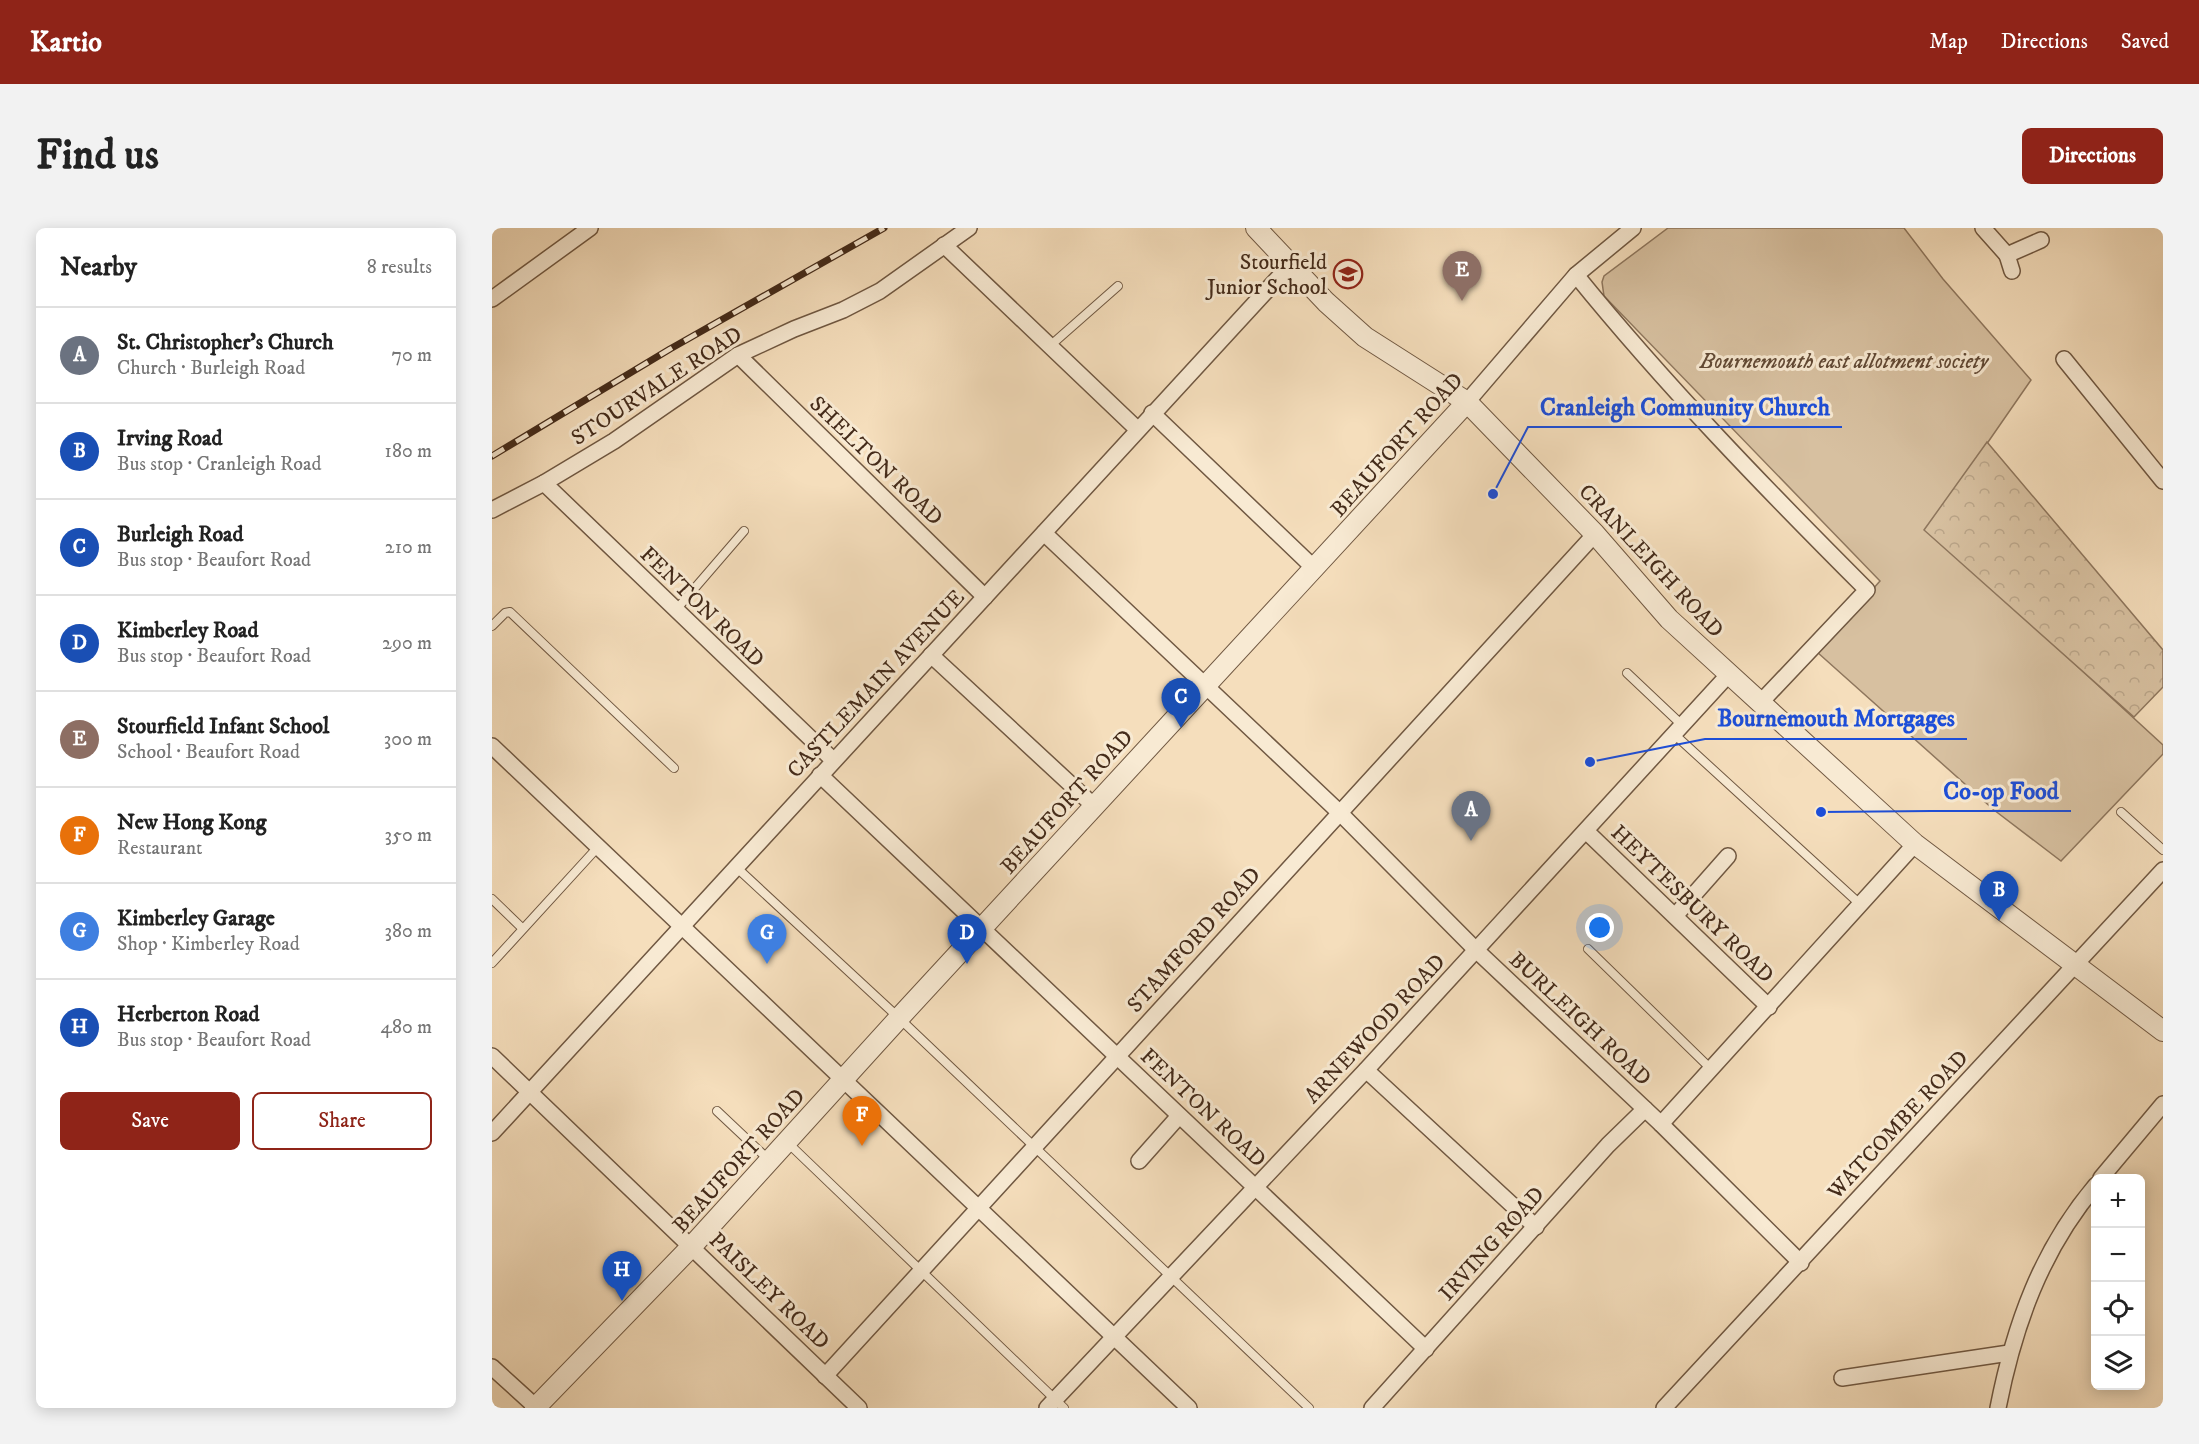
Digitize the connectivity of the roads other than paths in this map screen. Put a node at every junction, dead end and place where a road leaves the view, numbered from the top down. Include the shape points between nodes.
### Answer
1 (590, 228) edge
2 (969, 228) edge
3 (1256, 228) edge
4 (1633, 228) edge
5 (1983, 228) edge
6 (2041, 240) dead end
7 (944, 245) junction
8 (2007, 255) junction
9 (1291, 264) junction
10 (2012, 271) dead end
11 (1576, 275) junction
12 (1118, 286) dead end
13 (492, 299) edge
14 (1051, 345) junction
15 (738, 355) junction
16 (2064, 359) dead end
17 (1467, 402) junction
18 (1152, 413) junction
19 (1137, 429) junction
20 (2163, 481) edge
21 (544, 483) junction
22 (492, 510) edge
23 (744, 531) dead end
24 (1044, 533) junction
25 (1595, 534) junction
26 (1314, 568) junction
27 (985, 597) junction
28 (675, 611) junction
29 (492, 626) edge
30 (931, 655) junction
31 (1627, 673) dead end
32 (1729, 674) junction
33 (1205, 685) junction
34 (1761, 702) junction
35 (1678, 729) junction
36 (492, 747) edge
37 (833, 760) junction
38 (674, 768) dead end
39 (820, 775) junction
40 (1094, 806) junction
41 (1340, 812) junction
42 (2121, 812) dead end
43 (1586, 831) junction
44 (1915, 844) junction
45 (598, 847) junction
46 (2163, 850) edge
47 (1728, 856) dead end
48 (735, 866) junction
49 (2163, 870) edge
50 (492, 899) edge
51 (1861, 905) junction
52 (1675, 916) junction
53 (682, 925) junction
54 (522, 928) junction
55 (982, 928) junction
56 (1588, 949) dead end
57 (1476, 950) junction
58 (492, 963) edge
59 (2074, 964) junction
60 (1769, 1007) junction
61 (899, 1018) junction
62 (2163, 1031) edge
63 (492, 1056) edge
64 (1117, 1056) junction
65 (1712, 1069) junction
66 (1366, 1070) junction
67 (843, 1080) junction
68 (531, 1093) junction
69 (2163, 1104) edge
70 (1645, 1109) junction
71 (717, 1111) dead end
72 (1179, 1116) junction
73 (1660, 1124) junction
74 (492, 1133) edge
75 (787, 1142) junction
76 (1035, 1146) junction
77 (770, 1161) junction
78 (1139, 1161) dead end
79 (2105, 1174) edge
80 (1256, 1186) junction
81 (2091, 1192) edge
82 (978, 1208) junction
83 (1536, 1227) junction
84 (692, 1246) junction
85 (1801, 1263) junction
86 (922, 1270) junction
87 (1171, 1279) junction
88 (1114, 1337) junction
89 (1426, 1349) junction
90 (2009, 1353) junction
91 (492, 1367) edge
92 (825, 1376) junction
93 (1842, 1378) dead end
94 (1056, 1405) edge
95 (536, 1408) edge
96 (859, 1408) edge
97 (1189, 1408) edge
98 (1309, 1408) edge
99 (1372, 1408) edge
100 (1665, 1408) edge
101 (1998, 1408) edge

1 - 13 street
2 - 7 street, STOURVALE ROAD
3 - 9 street, CRANLEIGH ROAD
4 - 11 street, BEAUFORT ROAD
5 - 8 street
6 - 8 street
7 - 14 street
7 - 15 street, STOURVALE ROAD via 862,301
8 - 10 street
9 - 17 street, CRANLEIGH ROAD via 1365,337
9 - 18 street, CASTLEMAIN AVENUE
11 - 17 street, BEAUFORT ROAD
11 - 34 street via 1754,477 1867,590
12 - 14 lane
14 - 19 street
15 - 21 street, STOURVALE ROAD via 614,441
15 - 27 street, SHELTON ROAD
16 - 20 street
17 - 25 street, CRANLEIGH ROAD
17 - 26 street, BEAUFORT ROAD
18 - 19 street, CASTLEMAIN AVENUE
18 - 26 street
19 - 24 street, CASTLEMAIN AVENUE
21 - 22 street, STOURVALE ROAD
21 - 28 street, FENTON ROAD
23 - 28 lane
24 - 27 street, CASTLEMAIN AVENUE
24 - 33 street, BURLEIGH ROAD
25 - 32 street, CRANLEIGH ROAD via 1669,619
25 - 41 street, STAMFORD ROAD
26 - 33 street, BEAUFORT ROAD
27 - 30 street, CASTLEMAIN AVENUE
28 - 37 street, FENTON ROAD
29 - 38 lane via 505,612 510,612
30 - 37 street, CASTLEMAIN AVENUE
30 - 40 street
31 - 35 lane
32 - 34 street, CRANLEIGH ROAD
32 - 35 street, ARNEWOOD ROAD
33 - 40 street, BEAUFORT ROAD
33 - 41 street, BURLEIGH ROAD
34 - 44 street, CRANLEIGH ROAD
35 - 43 street, ARNEWOOD ROAD
35 - 51 lane
36 - 45 street
37 - 39 street, CASTLEMAIN AVENUE
39 - 48 street, CASTLEMAIN AVENUE
39 - 55 street, FENTON ROAD
40 - 55 street, BEAUFORT ROAD
41 - 57 street, BURLEIGH ROAD
41 - 64 street, STAMFORD ROAD
42 - 46 lane
43 - 52 street, HEYTESBURY ROAD
43 - 57 street, ARNEWOOD ROAD
44 - 51 street
44 - 59 street, CRANLEIGH ROAD
45 - 53 street
45 - 54 lane
47 - 52 street
48 - 53 street, CASTLEMAIN AVENUE
48 - 61 lane
49 - 59 street, WATCOMBE ROAD
50 - 54 lane
51 - 60 street
52 - 60 street, HEYTESBURY ROAD
53 - 67 street
53 - 68 street, CASTLEMAIN AVENUE
54 - 58 lane
55 - 61 street, BEAUFORT ROAD
55 - 64 street, FENTON ROAD
56 - 65 lane
57 - 66 street, ARNEWOOD ROAD
57 - 70 street, BURLEIGH ROAD
59 - 62 street, CRANLEIGH ROAD
59 - 85 street, WATCOMBE ROAD
60 - 65 street
61 - 67 street, BEAUFORT ROAD
61 - 76 lane
63 - 68 street, PAISLEY ROAD
64 - 72 street, FENTON ROAD
64 - 76 street, STAMFORD ROAD
65 - 73 street
66 - 80 street, ARNEWOOD ROAD
66 - 83 street
67 - 75 street, BEAUFORT ROAD
67 - 82 street
68 - 74 street, CASTLEMAIN AVENUE
68 - 84 street, PAISLEY ROAD
69 - 79 street
70 - 73 street, BURLEIGH ROAD
70 - 83 street, IRVING ROAD
71 - 77 lane
72 - 78 street
72 - 80 street, FENTON ROAD
73 - 85 street, BURLEIGH ROAD
75 - 77 street, BEAUFORT ROAD
75 - 86 lane
76 - 82 street, STAMFORD ROAD
76 - 87 lane
77 - 84 street, BEAUFORT ROAD
80 - 87 street, ARNEWOOD ROAD
80 - 89 street, FENTON ROAD
81 - 90 street via 2053,1243 2030,1292
82 - 86 street, STAMFORD ROAD
82 - 88 street
83 - 89 street, IRVING ROAD
84 - 92 street, PAISLEY ROAD
84 - 95 street, BEAUFORT ROAD
85 - 100 street, WATCOMBE ROAD
86 - 92 street, STAMFORD ROAD
86 - 94 lane
87 - 88 street, ARNEWOOD ROAD
87 - 98 lane
88 - 94 street, ARNEWOOD ROAD
88 - 97 street
89 - 99 street, IRVING ROAD
90 - 93 street
90 - 101 street
91 - 95 street
92 - 96 street, PAISLEY ROAD

